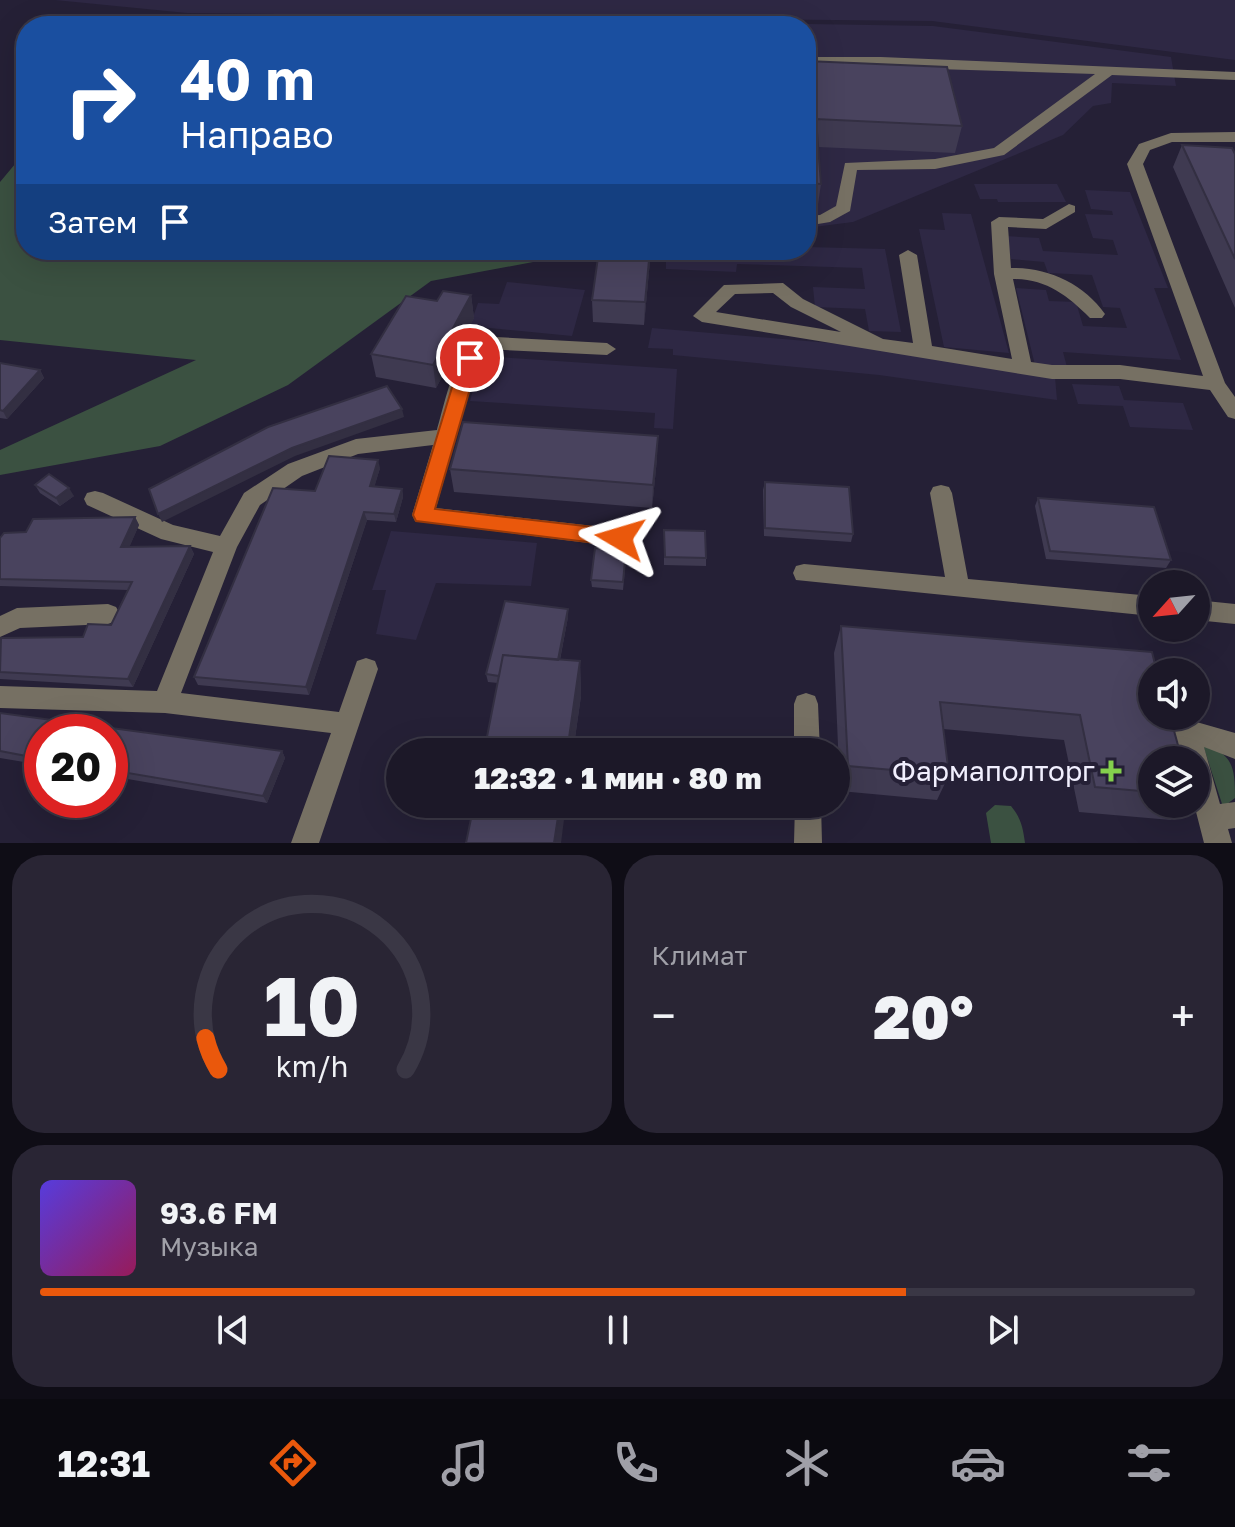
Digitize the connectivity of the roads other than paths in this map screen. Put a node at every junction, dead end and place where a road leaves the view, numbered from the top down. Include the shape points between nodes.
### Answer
1 (816, 61) edge
2 (1107, 72) junction
3 (1235, 76) edge
4 (1234, 139) edge
5 (1069, 209) dead end
6 (816, 220) edge
7 (908, 255) dead end
8 (1003, 274) junction
9 (1096, 314) dead end
10 (876, 342) junction
11 (607, 349) dead end
12 (923, 350) junction
13 (1023, 367) junction
14 (1216, 384) junction
15 (1235, 412) edge
16 (445, 436) junction
17 (941, 493) dead end
18 (95, 499) dead end
19 (620, 538) dead end
20 (226, 546) junction
21 (804, 573) dead end
22 (958, 586) junction
23 (1138, 605) edge
24 (1210, 611) edge
25 (108, 614) dead end
26 (1235, 614) edge
27 (0, 627) edge
28 (366, 669) dead end
29 (0, 697) edge
30 (165, 702) junction
31 (806, 704) dead end
32 (347, 724) junction
33 (807, 738) edge
34 (1190, 746) edge
35 (1235, 747) edge
36 (1210, 797) edge
37 (808, 818) edge
38 (1222, 825) edge
39 (305, 843) edge
40 (808, 843) edge

1 - 2 street
2 - 3 street
2 - 6 street via 999,152 935,164 850,166 844,208
4 - 14 street via 1171,138 1144,147 1135,164
5 - 8 street via 1046,224 999,222
7 - 12 street
8 - 9 street via 1032,272 1071,287
8 - 13 street
10 - 10 street via 797,303 777,287 730,289 702,316
10 - 12 street
11 - 16 street via 477,342
12 - 13 street
13 - 14 street via 1183,377
14 - 15 street
16 - 19 street via 423,515
16 - 20 street via 356,447 295,470 252,499
17 - 22 street
18 - 20 street via 169,533
20 - 30 street
21 - 22 street
22 - 23 street
24 - 26 street
25 - 27 street via 17,618
28 - 32 street
29 - 30 street
30 - 32 street
31 - 33 street
32 - 39 street
34 - 35 street via 1186,731
36 - 38 street
37 - 40 street

